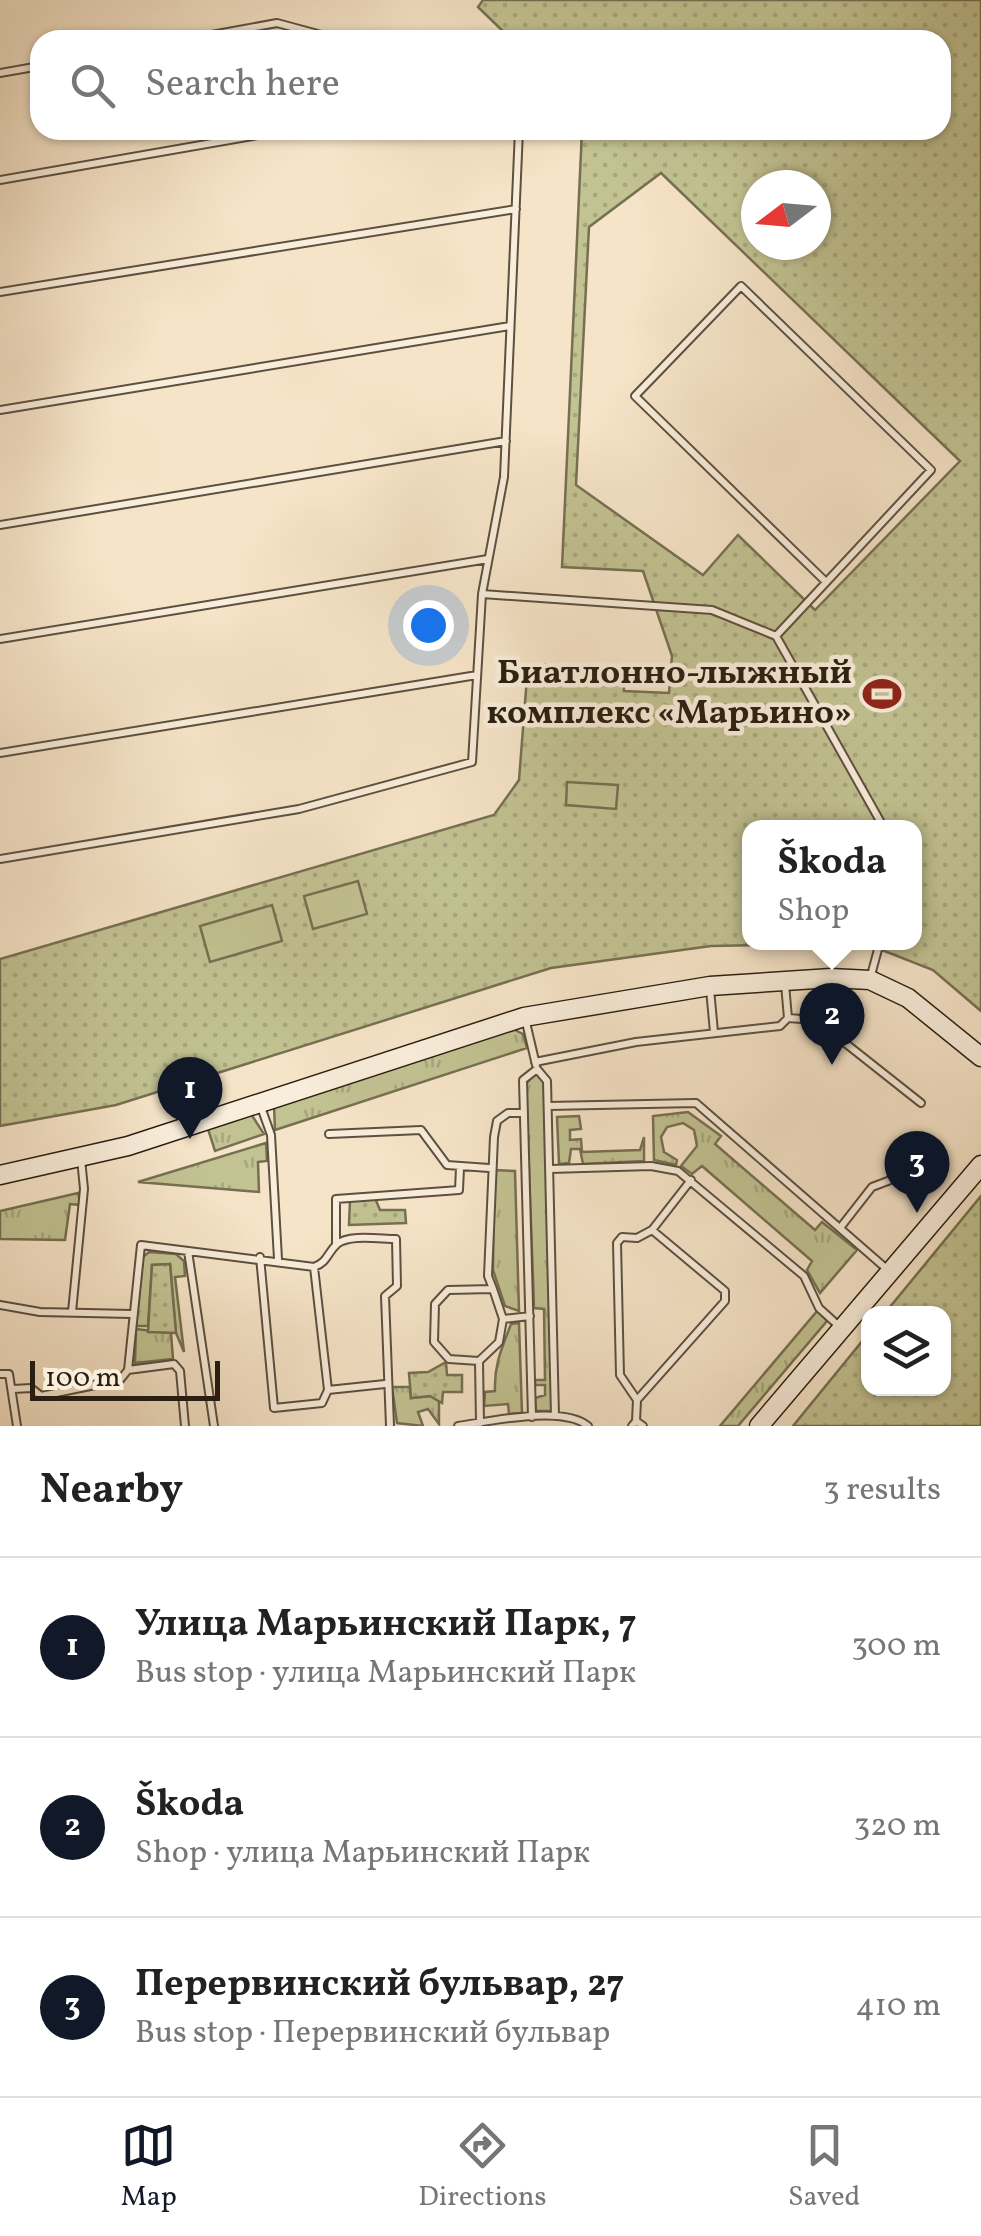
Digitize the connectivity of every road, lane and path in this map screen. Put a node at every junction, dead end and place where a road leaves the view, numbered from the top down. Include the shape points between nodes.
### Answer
1 (238, 30) edge
2 (302, 30) edge
3 (30, 68) edge
4 (0, 74) edge
5 (229, 140) edge
6 (519, 140) edge
7 (0, 180) edge
8 (516, 209) junction
9 (0, 292) edge
10 (510, 326) junction
11 (0, 410) edge
12 (506, 441) junction
13 (0, 526) edge
14 (488, 559) junction
15 (826, 582) junction
16 (482, 594) junction
17 (776, 636) junction
18 (0, 639) edge
19 (478, 674) junction
20 (0, 754) edge
21 (880, 820) edge
22 (0, 859) edge
23 (878, 950) edge
24 (785, 980) junction
25 (870, 980) junction
26 (710, 986) junction
27 (524, 1017) junction
28 (788, 1018) junction
29 (714, 1032) junction
30 (981, 1056) edge
31 (536, 1066) junction
32 (259, 1102) junction
33 (921, 1103) dead end
34 (548, 1106) junction
35 (524, 1113) junction
36 (329, 1134) dead end
37 (925, 1149) dead end
38 (80, 1158) junction
39 (981, 1165) edge
40 (460, 1168) junction
41 (489, 1168) junction
42 (550, 1169) junction
43 (0, 1175) edge
44 (691, 1180) junction
45 (840, 1228) junction
46 (652, 1230) junction
47 (336, 1245) junction
48 (188, 1250) junction
49 (260, 1257) junction
50 (278, 1259) junction
51 (314, 1267) junction
52 (890, 1272) junction
53 (493, 1289) junction
54 (0, 1306) edge
55 (72, 1312) junction
56 (132, 1314) junction
57 (530, 1316) junction
58 (503, 1319) junction
59 (842, 1329) junction
60 (479, 1361) junction
61 (128, 1370) junction
62 (0, 1374) edge
63 (385, 1384) junction
64 (13, 1388) junction
65 (328, 1390) junction
66 (637, 1400) junction
67 (555, 1416) junction
68 (532, 1418) junction
69 (480, 1423) junction
70 (637, 1424) edge
71 (391, 1425) edge
72 (17, 1426) edge
73 (185, 1426) edge
74 (214, 1426) edge
75 (458, 1426) edge
76 (588, 1426) edge
77 (759, 1426) edge

1 - 2 lane via 276,23
3 - 4 lane
5 - 7 lane
6 - 8 lane
8 - 9 lane
8 - 10 lane
10 - 11 lane
10 - 12 lane
12 - 13 lane
12 - 14 lane
14 - 16 lane
14 - 18 lane
15 - 15 lane via 931,470 741,286 635,396
15 - 17 lane
16 - 17 lane via 712,610
16 - 19 lane
17 - 21 lane
19 - 20 lane
19 - 22 lane via 472,762 299,808
23 - 25 lane
24 - 25 main road
24 - 26 main road
24 - 28 lane
25 - 30 main road via 908,998
26 - 27 main road
26 - 29 lane
27 - 31 lane
27 - 32 main road
28 - 29 lane via 780,1026
28 - 33 lane via 816,1020
29 - 31 lane
31 - 34 lane via 547,1081
31 - 35 lane via 523,1080
32 - 38 main road
32 - 50 lane via 271,1136
34 - 42 lane
34 - 45 lane via 696,1103
35 - 41 lane via 497,1122
35 - 57 lane
36 - 40 lane via 421,1130 447,1164
37 - 45 lane via 917,1170 872,1188
38 - 43 main road
38 - 55 lane via 84,1189
39 - 52 main road
40 - 41 lane
40 - 47 lane via 458,1190 336,1199
41 - 53 lane
42 - 44 lane via 651,1166
42 - 67 lane
44 - 46 lane
44 - 59 lane via 804,1276 819,1308
45 - 52 lane
46 - 66 lane via 617,1243 620,1375
46 - 66 lane via 725,1291 725,1301
47 - 51 lane
47 - 63 lane via 396,1240 397,1286 385,1296
48 - 49 lane
48 - 56 lane via 141,1246
48 - 74 lane
49 - 50 lane
49 - 65 lane via 274,1408 322,1403
50 - 51 lane
51 - 65 lane
52 - 59 main road
53 - 58 lane
53 - 60 lane via 448,1290 435,1304 434,1342 450,1359
54 - 55 lane
55 - 56 lane
56 - 61 lane
57 - 58 lane
57 - 68 lane
58 - 60 lane via 499,1342
59 - 77 main road
60 - 69 lane
61 - 64 lane via 112,1386 41,1396
61 - 73 lane via 174,1364
62 - 64 lane via 9,1374
63 - 65 lane
63 - 71 lane
64 - 72 lane
66 - 70 lane
67 - 68 lane
67 - 76 lane via 578,1417
68 - 69 lane
69 - 75 lane

